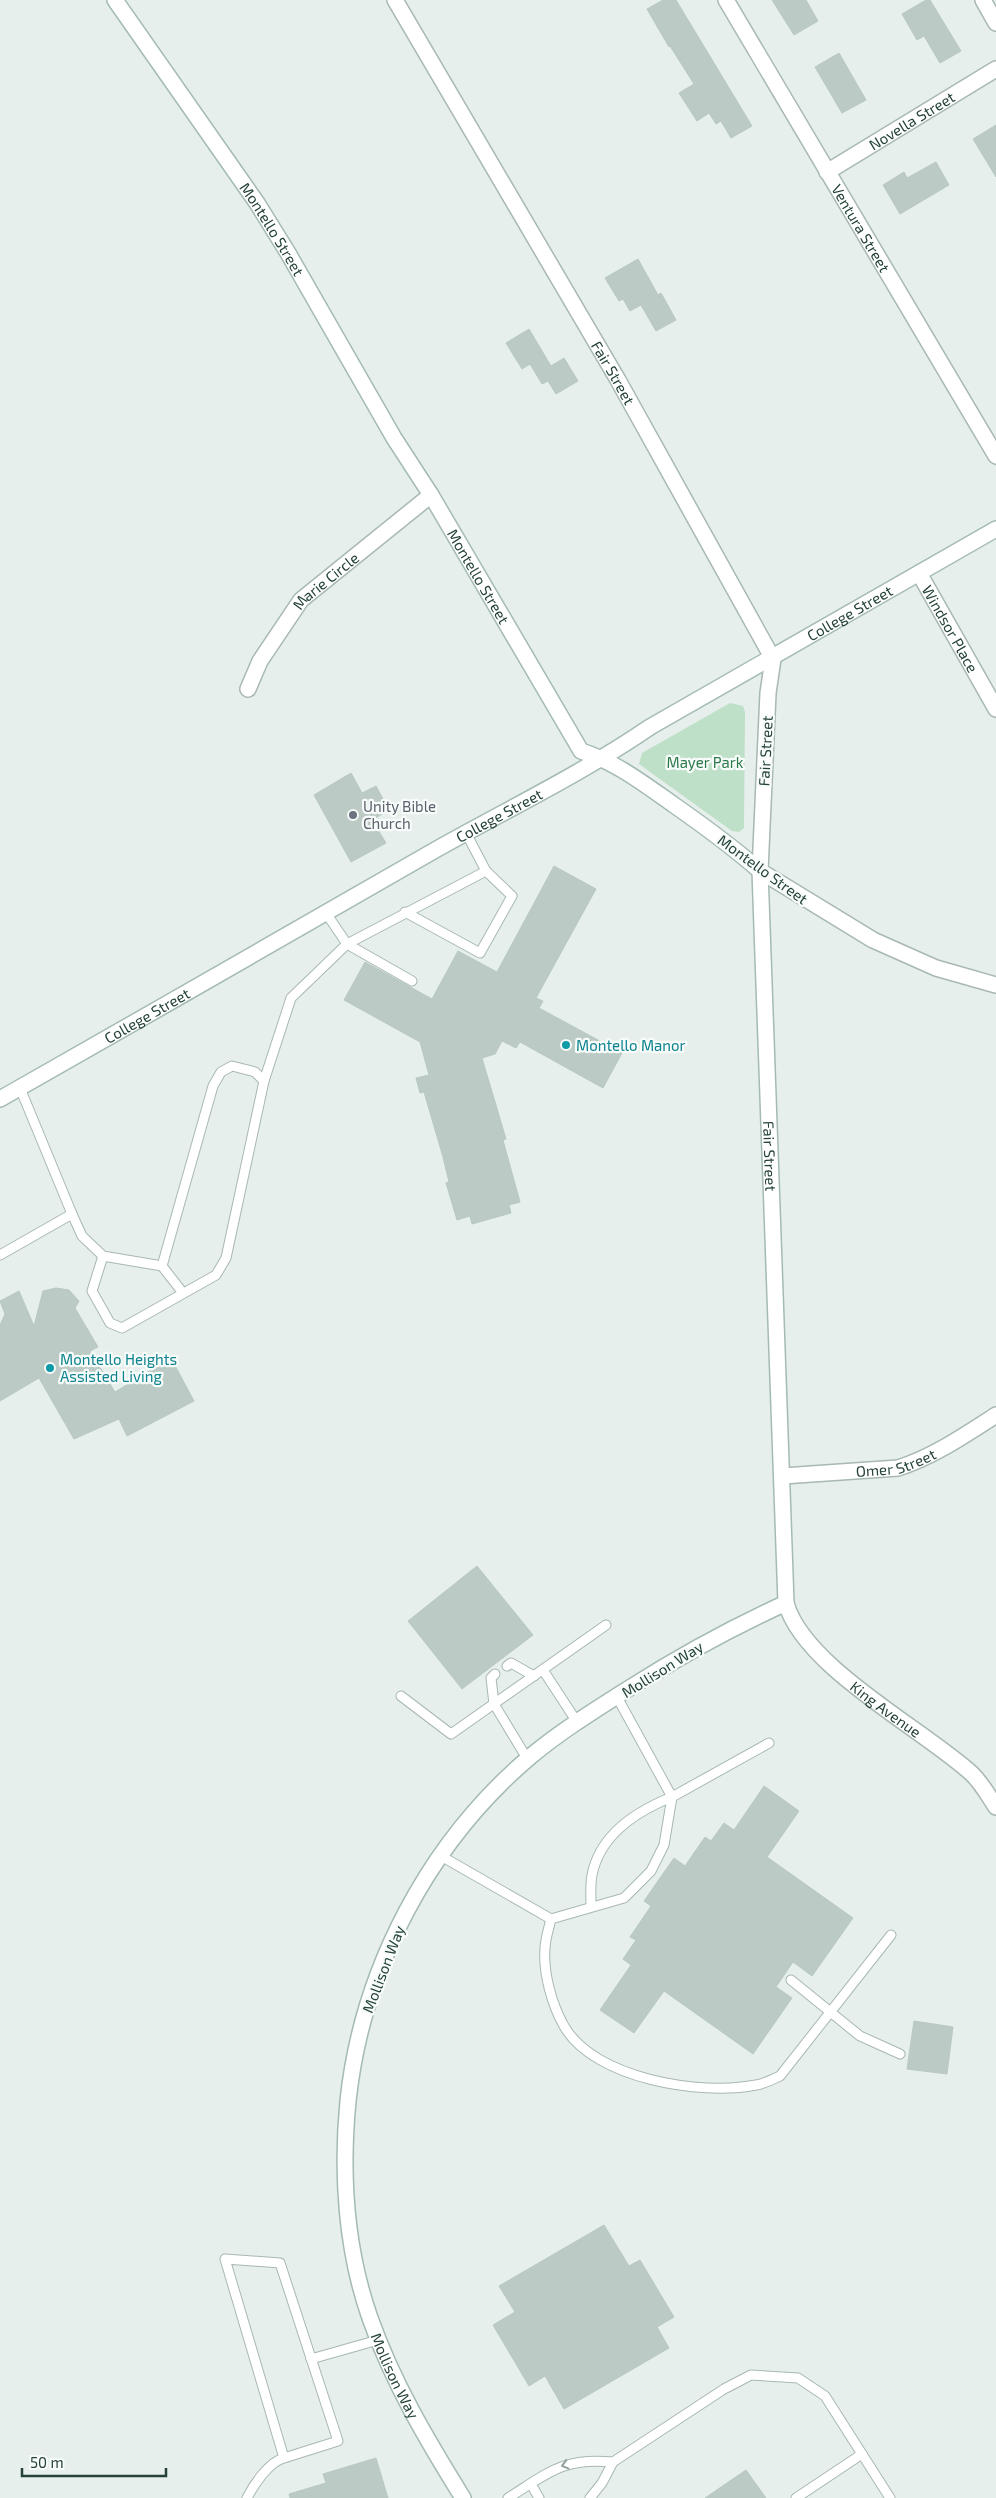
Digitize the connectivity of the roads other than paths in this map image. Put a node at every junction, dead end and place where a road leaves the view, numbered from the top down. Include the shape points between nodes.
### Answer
1 (115, 0) edge
2 (395, 0) edge
3 (726, 0) edge
4 (983, 0) edge
5 (996, 23) edge
6 (996, 69) edge
7 (827, 172) junction
8 (996, 456) edge
9 (430, 495) junction
10 (996, 529) edge
11 (919, 573) junction
12 (773, 659) junction
13 (248, 689) dead end
14 (996, 709) edge
15 (604, 759) junction
16 (466, 833) junction
17 (486, 871) junction
18 (760, 871) junction
19 (405, 912) junction
20 (326, 913) junction
21 (347, 944) junction
22 (412, 981) dead end
23 (996, 985) edge
24 (264, 1081) junction
25 (20, 1088) junction
26 (0, 1099) edge
27 (72, 1214) junction
28 (0, 1255) edge
29 (103, 1256) junction
30 (162, 1266) junction
31 (183, 1293) junction
32 (996, 1415) edge
33 (783, 1476) junction
34 (786, 1603) junction
35 (606, 1625) dead end
36 (507, 1666) dead end
37 (543, 1670) junction
38 (495, 1674) dead end
39 (534, 1676) junction
40 (401, 1696) dead end
41 (616, 1697) junction
42 (494, 1704) junction
43 (577, 1722) junction
44 (769, 1743) dead end
45 (528, 1760) junction
46 (672, 1797) junction
47 (996, 1806) edge
48 (441, 1856) junction
49 (591, 1906) junction
50 (551, 1919) junction
51 (891, 1935) dead end
52 (791, 1980) dead end
53 (830, 2012) junction
54 (900, 2054) dead end
55 (378, 2340) junction
56 (311, 2359) junction
57 (862, 2454) junction
58 (284, 2458) junction
59 (613, 2462) junction
60 (531, 2484) junction
61 (247, 2498) edge
62 (463, 2498) edge
63 (508, 2498) edge
64 (539, 2498) edge
65 (590, 2498) edge
66 (796, 2498) edge
67 (890, 2498) edge

1 - 9 street, Montello Street via 257,203
2 - 12 street, Fair Street via 618,380
3 - 7 street, Ventura Street
4 - 5 street
6 - 7 street, Novella Street
7 - 8 street, Ventura Street
9 - 13 street, Marie Circle via 301,600 260,661
9 - 15 street, Montello Street via 581,751
10 - 11 street, College Street
11 - 12 street, College Street
11 - 14 street, Windsor Place
12 - 15 street, College Street via 650,727
12 - 18 street, Fair Street
15 - 16 street, College Street
15 - 18 street, Montello Street via 733,847
16 - 17 lane
16 - 20 street, College Street
17 - 19 lane
17 - 19 lane via 512,896 480,953
18 - 23 street, Montello Street via 873,940 936,968
18 - 33 street, Fair Street
19 - 21 lane
20 - 21 lane
20 - 25 street, College Street
21 - 22 lane
21 - 24 lane via 291,998
24 - 30 lane via 254,1072 232,1066 221,1072 213,1086
24 - 31 lane via 226,1258 216,1274
25 - 26 street, College Street
25 - 27 lane
27 - 28 lane
27 - 29 lane via 82,1236
29 - 30 lane
29 - 31 lane via 92,1291 110,1323 122,1328
30 - 31 lane
32 - 33 street, Omer Street via 922,1458 898,1468
33 - 34 street, Fair Street
34 - 41 street, Mollison Way via 701,1644
34 - 47 street, King Avenue via 794,1626 810,1646 836,1670 971,1773
35 - 37 lane
36 - 39 lane via 511,1663
37 - 39 lane
37 - 43 lane
38 - 42 lane via 491,1678
39 - 42 lane
40 - 42 lane via 452,1734
41 - 43 street, Mollison Way
41 - 46 lane
42 - 45 lane
43 - 45 street, Mollison Way
44 - 46 lane
45 - 48 street, Mollison Way via 484,1803
46 - 49 lane via 646,1808 619,1827 602,1850 592,1875
46 - 49 lane via 664,1845 651,1871 624,1898
48 - 50 lane
48 - 55 street, Mollison Way via 394,1935 356,2048 351,2077 345,2158 346,2199 361,2286
49 - 50 lane
50 - 53 lane via 545,1949 548,1978 564,2027 587,2052 636,2077 698,2088 756,2085 780,2076
51 - 53 lane
52 - 53 lane
53 - 54 lane via 860,2036
55 - 56 lane
55 - 62 street, Mollison Way via 400,2393
56 - 58 lane via 338,2441
56 - 58 lane via 280,2263 225,2259
57 - 59 lane via 825,2396 798,2378 751,2375 724,2388
57 - 66 lane
57 - 67 lane
58 - 61 lane via 264,2474
59 -> 60 lane via 588,2460 558,2467
59 - 65 lane
60 - 63 lane
60 - 64 lane

